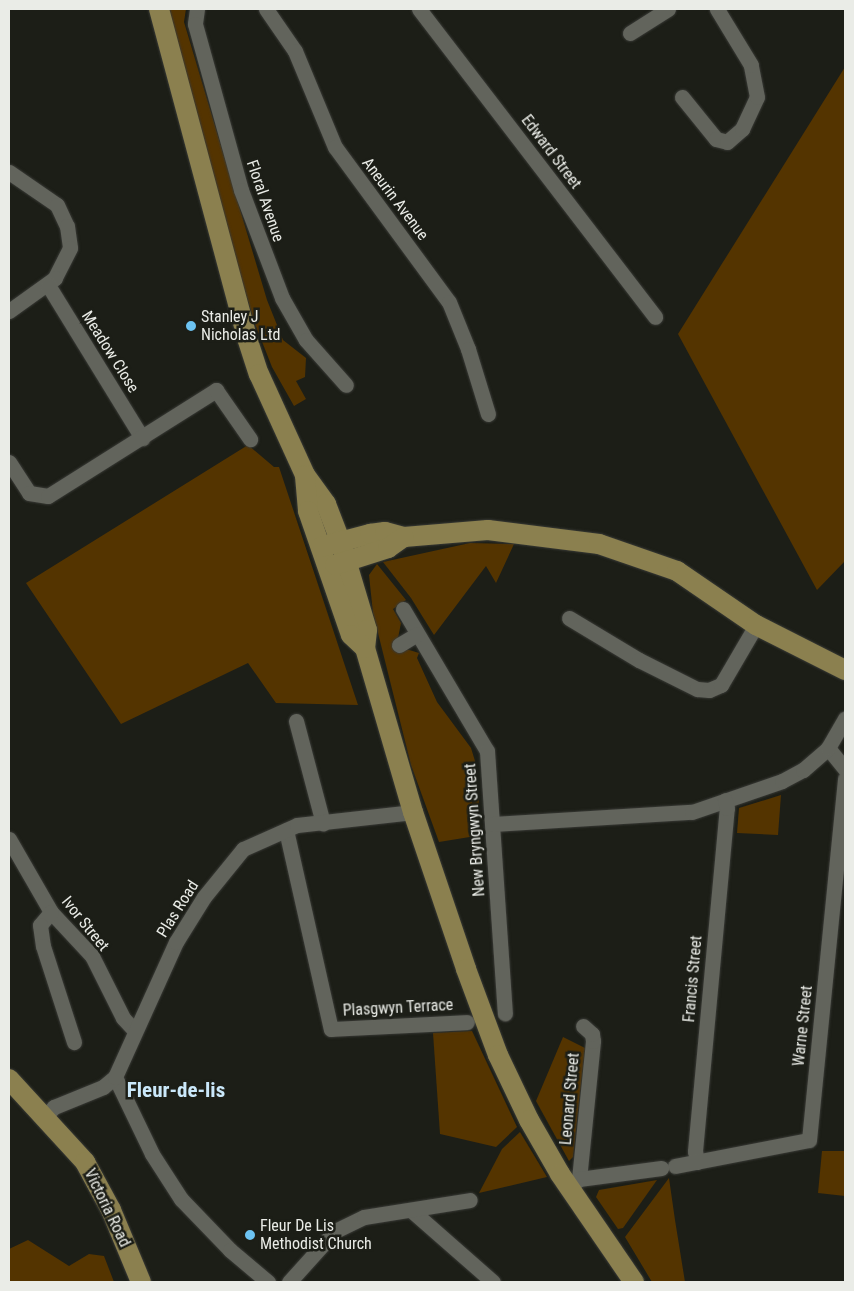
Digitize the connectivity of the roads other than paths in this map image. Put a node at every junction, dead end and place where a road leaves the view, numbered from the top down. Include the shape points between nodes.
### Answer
1 (159, 9) edge
2 (197, 9) edge
3 (266, 9) edge
4 (421, 9) edge
5 (668, 9) edge
6 (717, 9) edge
7 (630, 33) dead end
8 (682, 97) dead end
9 (9, 172) edge
10 (48, 285) junction
11 (9, 311) edge
12 (654, 317) dead end
13 (346, 385) dead end
14 (488, 414) dead end
15 (142, 438) junction
16 (250, 439) dead end
17 (9, 462) edge
18 (305, 475) junction
19 (404, 537) junction
20 (340, 540) junction
21 (320, 547) junction
22 (347, 561) junction
23 (328, 568) junction
24 (403, 609) dead end
25 (569, 618) dead end
26 (756, 625) junction
27 (417, 634) junction
28 (399, 645) dead end
29 (365, 648) junction
30 (845, 670) edge
31 (845, 718) edge
32 (296, 721) dead end
33 (828, 748) junction
34 (845, 769) edge
35 (845, 779) edge
36 (725, 800) junction
37 (412, 812) junction
38 (323, 823) junction
39 (493, 824) junction
40 (286, 830) junction
41 (9, 839) edge
42 (51, 912) junction
43 (505, 1013) dead end
44 (467, 1022) dead end
45 (583, 1026) dead end
46 (134, 1030) junction
47 (74, 1042) dead end
48 (116, 1077) junction
49 (9, 1078) edge
50 (44, 1118) junction
51 (697, 1162) junction
52 (574, 1183) junction
53 (470, 1200) dead end
54 (411, 1210) junction
55 (628, 1280) edge
56 (141, 1282) edge
57 (268, 1282) edge
58 (289, 1282) edge
59 (493, 1282) edge

1 - 18 main road via 247,338 259,374
2 - 13 street, Floral Avenue via 195,24 241,190 282,298 306,340
3 - 14 street, Aneurin Avenue via 295,51 335,147 449,302
4 - 12 street, Edward Street
5 - 7 street
6 - 8 street via 751,66 757,96 742,130 727,142 716,139
9 - 10 street via 57,204 67,226 68,256
10 - 11 street
10 - 15 street, Meadow Close
15 - 16 street via 216,390
15 - 17 street via 48,496 29,493
18 - 20 main road via 326,504
18 - 21 main road via 308,511
19 - 20 main road via 385,532
19 - 22 main road via 388,548
19 - 26 main road via 488,530 599,544 677,572
20 - 21 main road
20 - 22 main road
21 - 23 main road
22 - 23 main road
22 - 29 main road via 367,630
23 - 29 main road via 351,635
24 - 27 street, New Bryngwyn Street
25 - 26 street via 639,660 696,689 709,690 721,685
26 - 30 main road
27 - 28 street
27 - 39 street, New Bryngwyn Street via 487,751
29 - 37 main road
31 - 33 street
32 - 38 street
33 - 34 street
33 - 36 street via 803,770 782,781
35 - 51 street, Warne Street via 809,1140
36 - 39 street via 682,814
36 - 51 street, Francis Street via 727,808 695,1151
37 - 38 street, Plas Road
37 - 52 main road via 498,1055 529,1120
38 - 40 street, Plas Road via 297,825
39 - 43 street, New Bryngwyn Street
40 - 44 street, Plasgwyn Terrace via 331,1029
40 - 46 street, Plas Road via 243,849 204,897 176,942
41 - 42 street, Ivor Street
42 - 46 street, Ivor Street via 92,956 123,1018
42 - 47 street via 40,925 43,946
45 - 52 street, Leonard Street via 592,1034 592,1042
46 - 48 street, Plas Road
48 - 50 street via 103,1087 54,1107
48 - 57 street via 152,1154 181,1199 230,1250
49 - 50 main road, Victoria Road
50 - 56 main road, Victoria Road via 85,1162 111,1210
51 - 52 street, Warne Street
52 - 55 main road
53 - 54 street
54 - 58 street via 364,1217 335,1231
54 - 59 street

